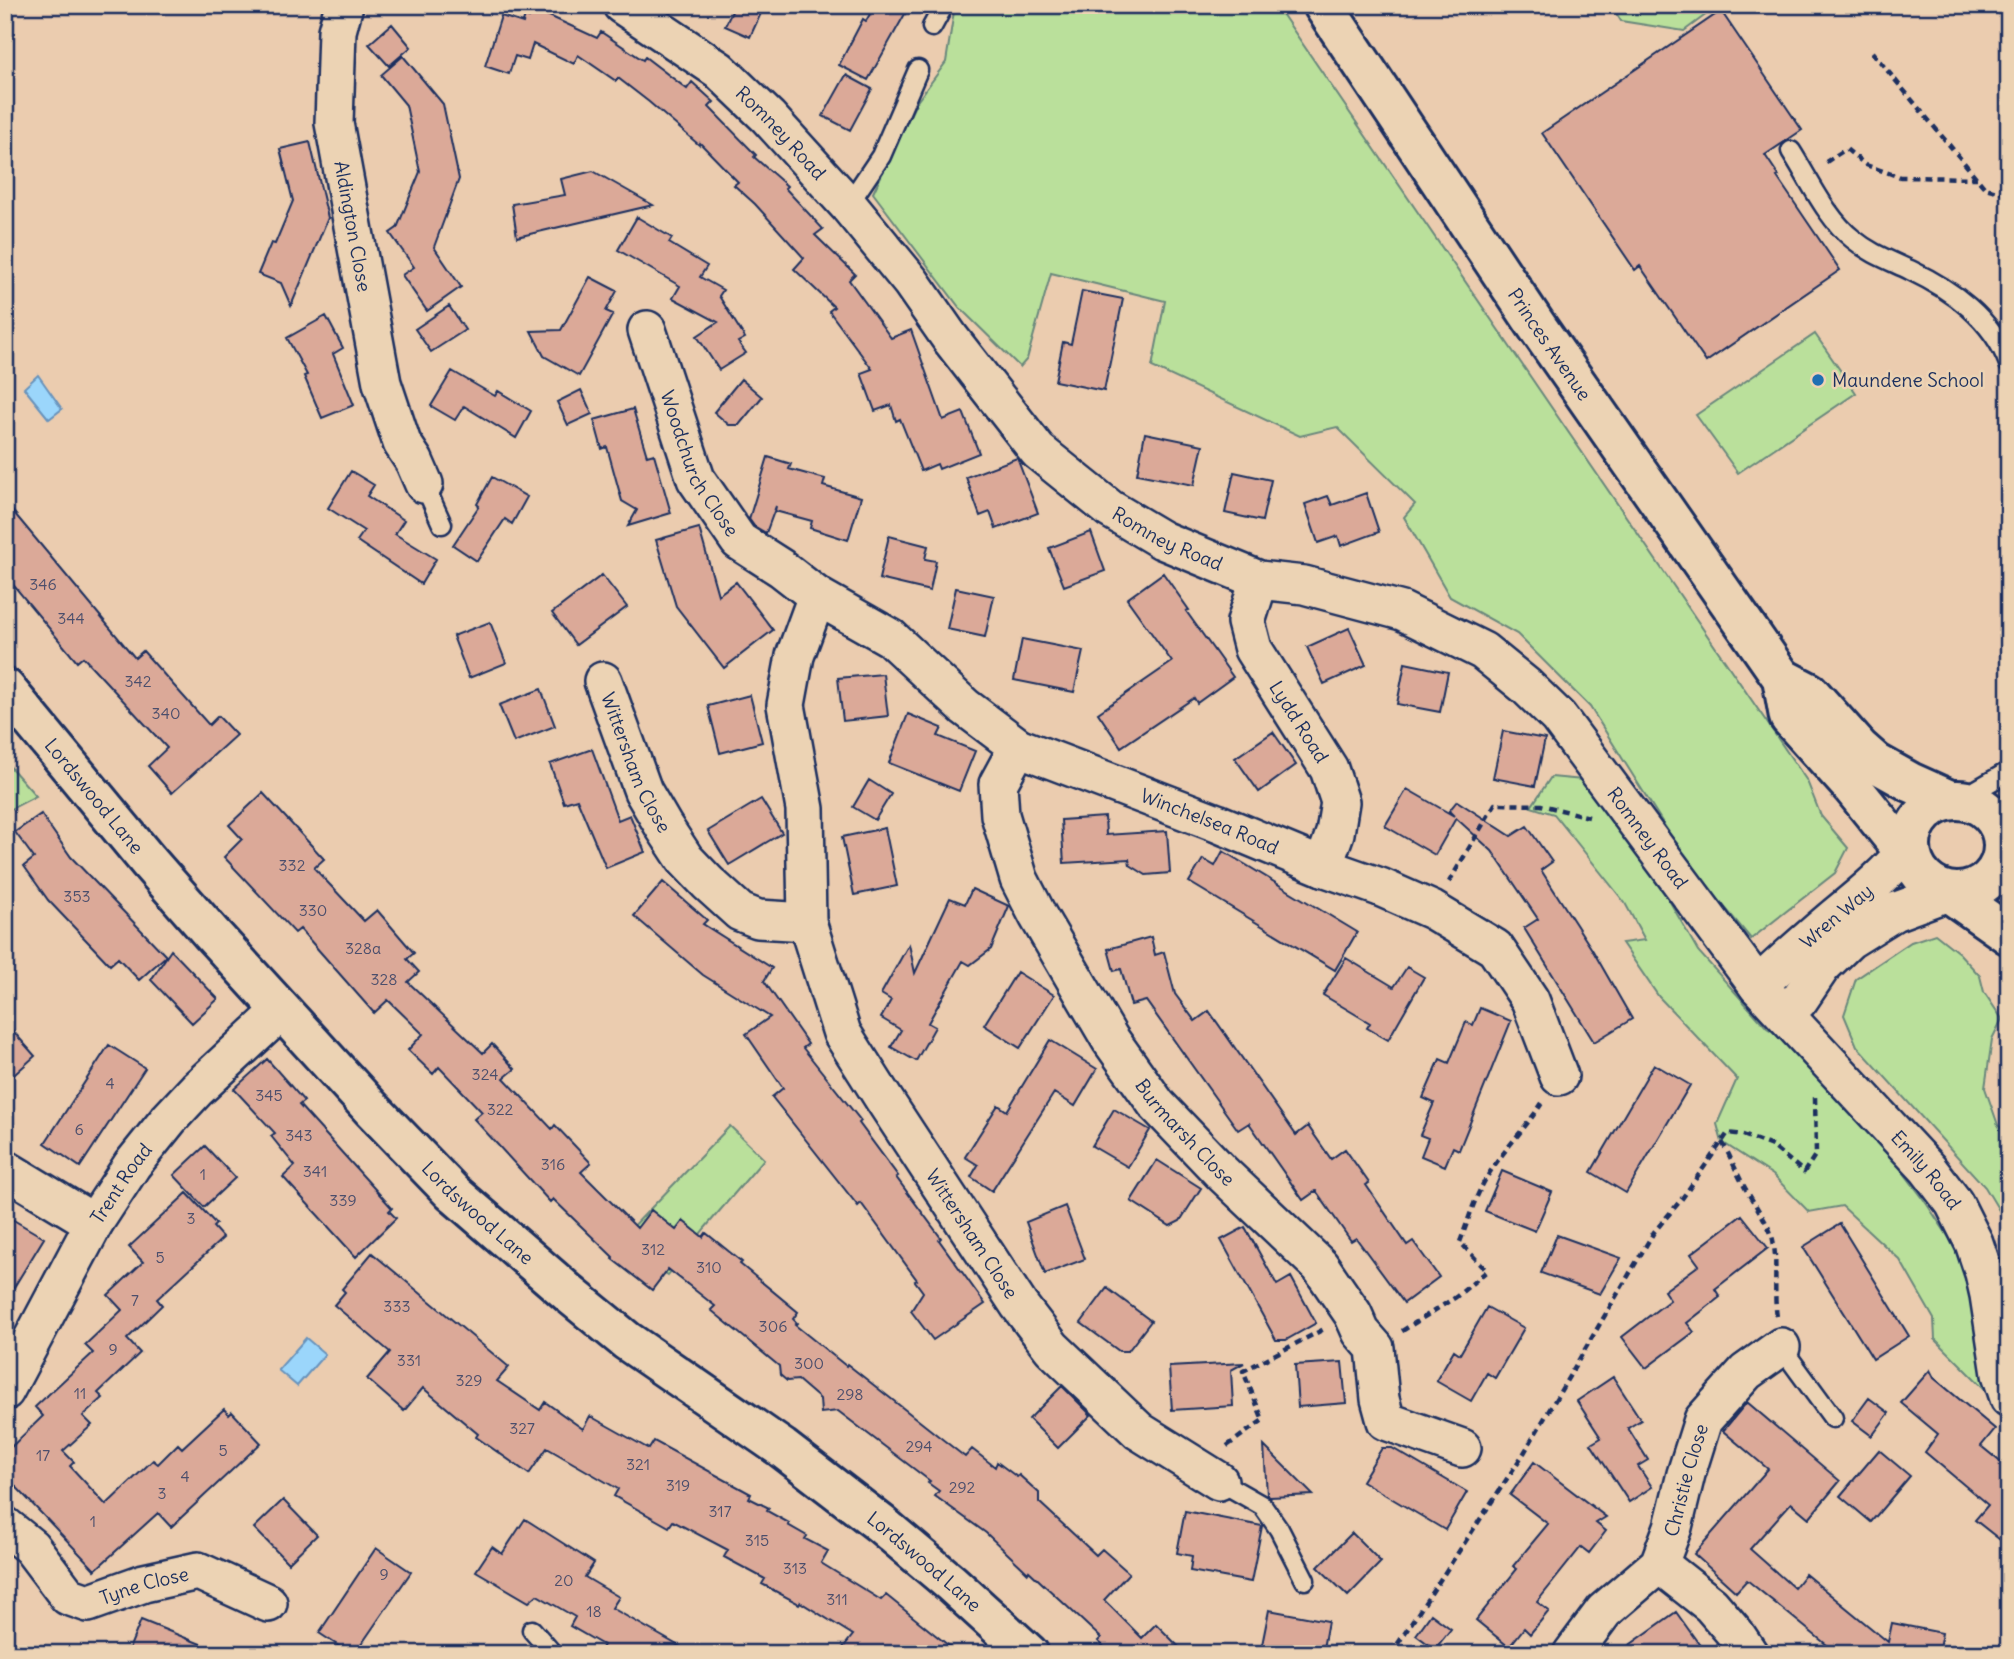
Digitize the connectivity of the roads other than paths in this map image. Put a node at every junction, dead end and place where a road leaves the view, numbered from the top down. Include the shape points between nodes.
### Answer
1 (344, 5) edge
2 (622, 5) edge
3 (944, 5) edge
4 (1323, 5) edge
5 (661, 16) edge
6 (932, 27) dead end
7 (918, 70) dead end
8 (1791, 151) dead end
9 (848, 205) junction
10 (647, 330) dead end
11 (2009, 364) edge
12 (425, 484) joint
13 (442, 524) dead end
14 (1259, 580) junction
15 (817, 596) junction
16 (1782, 678) junction
17 (603, 681) dead end
18 (5, 688) edge
19 (1018, 747) junction
20 (2009, 771) edge
21 (1954, 800) junction
22 (2007, 846) edge
23 (1910, 854) junction
24 (1323, 867) junction
25 (1948, 892) junction
26 (807, 922) junction
27 (2009, 934) edge
28 (1758, 986) junction
29 (281, 1011) junction
30 (1785, 1014) junction
31 (1559, 1076) road end
32 (5, 1170) edge
33 (94, 1223) junction
34 (1781, 1347) joint
35 (5, 1391) edge
36 (2009, 1398) edge
37 (1833, 1418) dead end
38 (1462, 1448) dead end
39 (1210, 1475) joint
40 (5, 1526) edge
41 (1659, 1564) junction
42 (1305, 1580) dead end
43 (268, 1603) dead end
44 (532, 1630) dead end
45 (553, 1654) edge
46 (1029, 1654) edge
47 (1572, 1654) edge
48 (1749, 1654) edge

1 - 12 street, Aldington Close via 337,31 334,123 382,383 402,443
2 - 5 street, Romney Road
3 - 6 lane
4 - 16 street, Princes Avenue via 1544,336
5 - 9 street, Romney Road via 768,117
7 - 9 lane via 881,156
8 - 11 lane via 1850,237 1956,295 1994,334
9 - 14 street, Romney Road via 1038,451 1110,509 1162,540
10 - 15 street, Woodchurch Close via 696,479 739,541
12 - 13 lane
14 - 24 street, Lydd Road via 1246,622 1253,649 1329,769 1340,802
14 - 28 street, Romney Road via 1304,585 1402,611 1483,651 1558,717
15 - 19 street, Winchelsea Road via 891,638 965,707
15 - 26 street, Wittersham Close via 795,656 786,705 805,809
16 - 21 street, Princes Avenue via 1809,692 1876,763
16 - 23 street, Princes Avenue via 1789,717
17 - 26 street, Wittersham Close via 643,791 685,859 740,912 758,919
18 - 29 street, Lordswood Lane via 148,861
19 - 24 street, Winchelsea Road
19 - 38 street, Burmarsh Close via 998,784 1000,815 1019,879 1110,1039 1157,1105 1320,1265 1375,1348 1386,1421
20 - 21 lane
21 - 22 street, Princes Avenue via 1969,801 1987,811
21 - 23 street via 1923,815 1916,824
22 - 25 street, Princes Avenue via 1983,885 1966,892
23 - 25 street, Princes Avenue via 1922,877
23 - 28 street, Wren Way
24 - 31 street, Winchelsea Road via 1432,910 1495,948 1530,1000
25 - 27 street, Princes Avenue
25 - 30 street, Wren Way via 1894,912 1849,940
26 - 39 street, Wittersham Close via 842,1033 1019,1305 1052,1348 1139,1431
28 - 30 street, Emily Road
29 - 33 street, Trent Road via 179,1107 132,1165
29 - 46 street, Lordswood Lane via 476,1214 627,1340 872,1517
30 - 36 street, Emily Road via 1928,1170 1960,1214 1984,1273
32 - 33 street
33 - 35 street, Trent Road
34 - 37 lane
34 - 41 street, Christie Close via 1746,1372 1703,1420
39 - 42 lane via 1263,1506
40 - 43 street, Tyne Close via 32,1547 68,1597 88,1603 144,1583 198,1571
41 - 47 street, Christie Close via 1604,1611
41 - 48 street via 1711,1605
44 - 45 lane

